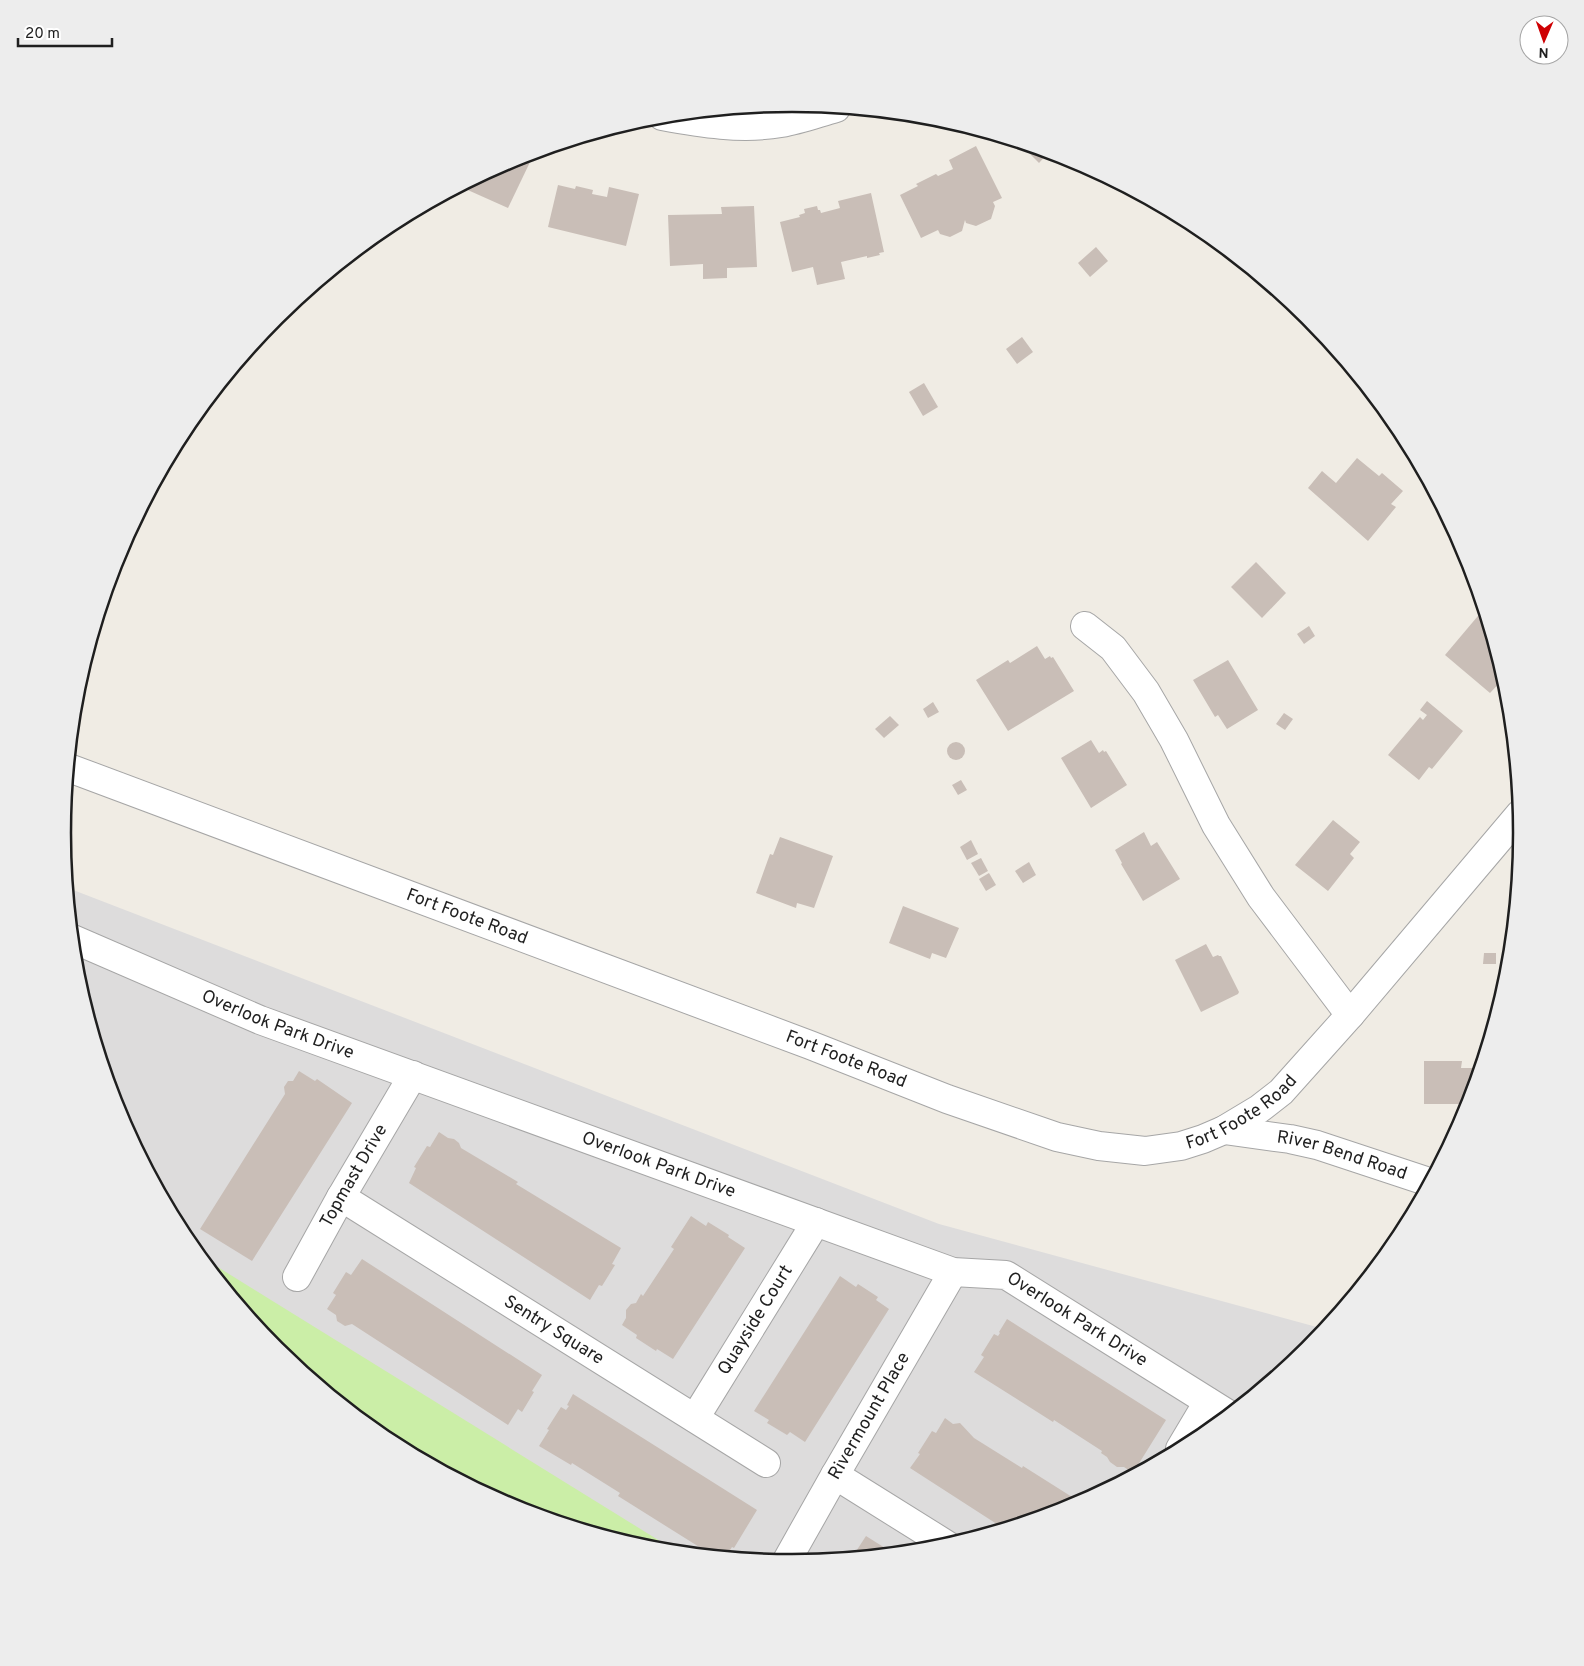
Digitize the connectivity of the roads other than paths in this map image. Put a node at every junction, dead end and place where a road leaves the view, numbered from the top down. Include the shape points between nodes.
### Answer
1 (817, 113) edge
2 (687, 120) edge
3 (1085, 626) dead end
4 (74, 770) edge
5 (1513, 823) edge
6 (80, 942) edge
7 (1350, 1015) junction
8 (413, 1075) junction
9 (1224, 1130) junction
10 (1423, 1180) edge
11 (341, 1197) junction
12 (816, 1222) junction
13 (953, 1272) junction
14 (296, 1276) dead end
15 (1218, 1408) edge
16 (695, 1418) junction
17 (1202, 1425) edge
18 (766, 1463) dead end
19 (835, 1475) junction
20 (937, 1539) edge
21 (791, 1554) edge

1 - 2 street via 781,123 752,126
3 - 7 street via 1113,648 1146,692 1216,825 1261,897
4 - 9 street, Fort Foote Road via 947,1099 1057,1137 1144,1151 1181,1146
5 - 7 street, Fort Foote Road
6 - 8 street, Overlook Park Drive via 260,1020
7 - 9 street, Fort Foote Road via 1281,1092
8 - 11 street, Topmast Drive
8 - 12 street, Overlook Park Drive
9 - 10 street, River Bend Road via 1317,1145
11 - 14 street, Topmast Drive
11 - 16 street, Sentry Square
12 - 13 street, Overlook Park Drive
12 - 16 street, Quayside Court
13 - 15 street, Overlook Park Drive via 1006,1275
13 - 19 street, Rivermount Place
15 - 17 street
16 - 18 street, Sentry Square
19 - 20 street
19 - 21 street, Rivermount Place

